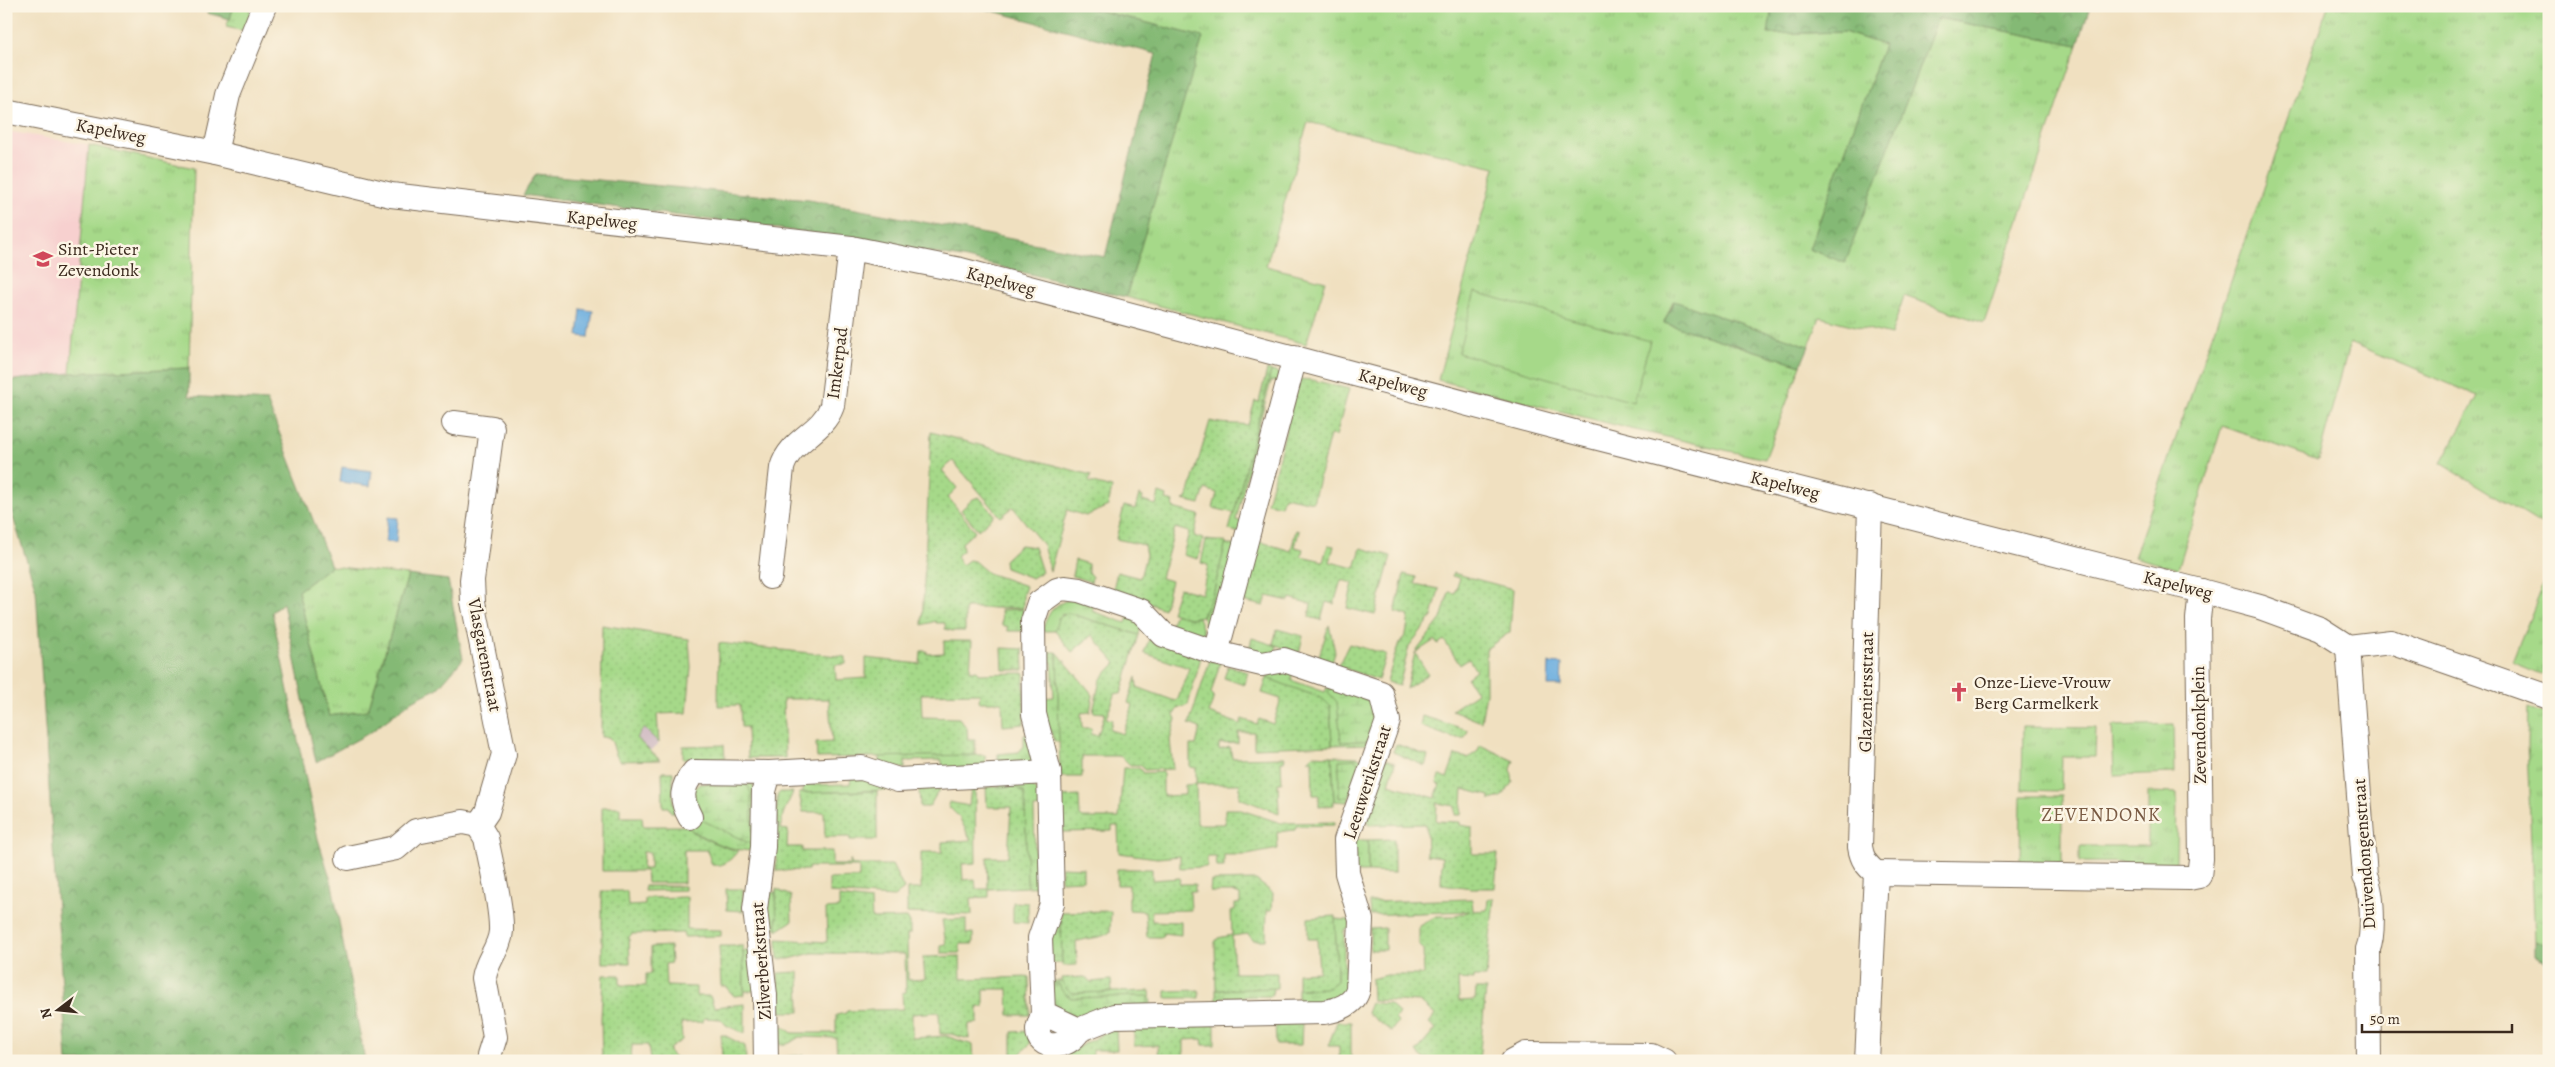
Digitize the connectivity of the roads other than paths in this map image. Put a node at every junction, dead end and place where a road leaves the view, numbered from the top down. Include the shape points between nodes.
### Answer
1 (264, 6) edge
2 (6, 111) edge
3 (215, 153) junction
4 (851, 248) junction
5 (1295, 357) junction
6 (454, 423) dead end
7 (1870, 506) junction
8 (770, 577) dead end
9 (2201, 591) junction
10 (2348, 647) junction
11 (1216, 653) junction
12 (2549, 697) edge
13 (1049, 772) junction
14 (769, 773) junction
15 (690, 816) dead end
16 (478, 825) junction
17 (348, 858) dead end
18 (1876, 873) junction
19 (490, 1061) edge
20 (766, 1061) edge
21 (1513, 1061) edge
22 (1664, 1061) edge
23 (1867, 1061) edge
24 (2369, 1061) edge

1 - 3 street via 228,95
2 - 3 street, Kapelweg
3 - 4 street, Kapelweg via 392,195
4 - 5 street, Kapelweg via 961,270
4 - 8 street, Imkerpad via 832,406 819,427 785,455
5 - 7 street, Kapelweg
5 - 11 street
6 - 16 street, Vlasgarenstraat via 492,428 472,580 473,602 504,754 487,812
7 - 9 street, Kapelweg
7 - 18 street, Glazeniersstraat via 1860,847 1867,866
9 - 10 street, Kapelweg via 2260,607 2320,629
9 - 18 street, Zevendonkplein via 2198,620 2199,876
10 - 12 street via 2391,642
10 - 24 street, Duivendongenstraat via 2365,877 2369,884 2371,908
11 - 13 street, Leeuwerikstraat via 1164,634 1141,611 1079,590 1064,588 1046,597 1035,612 1033,621 1034,714
11 - 13 street, Leeuwerikstraat via 1262,664 1284,660 1380,693 1388,721 1346,840 1347,873 1361,920 1357,996 1340,1008 1324,1012 1114,1016 1079,1030 1044,1013 1040,938 1052,904
13 - 14 street via 898,780 862,768
14 - 15 street via 694,772 682,792 683,805
14 - 20 street, Zilverberkstraat via 764,791 763,847 755,909 765,995
16 - 17 street via 464,822 416,830 396,848
16 - 19 street via 486,838 501,931 484,978 495,1037
18 - 23 street
21 - 22 street via 1526,1054 1535,1054 1651,1055

